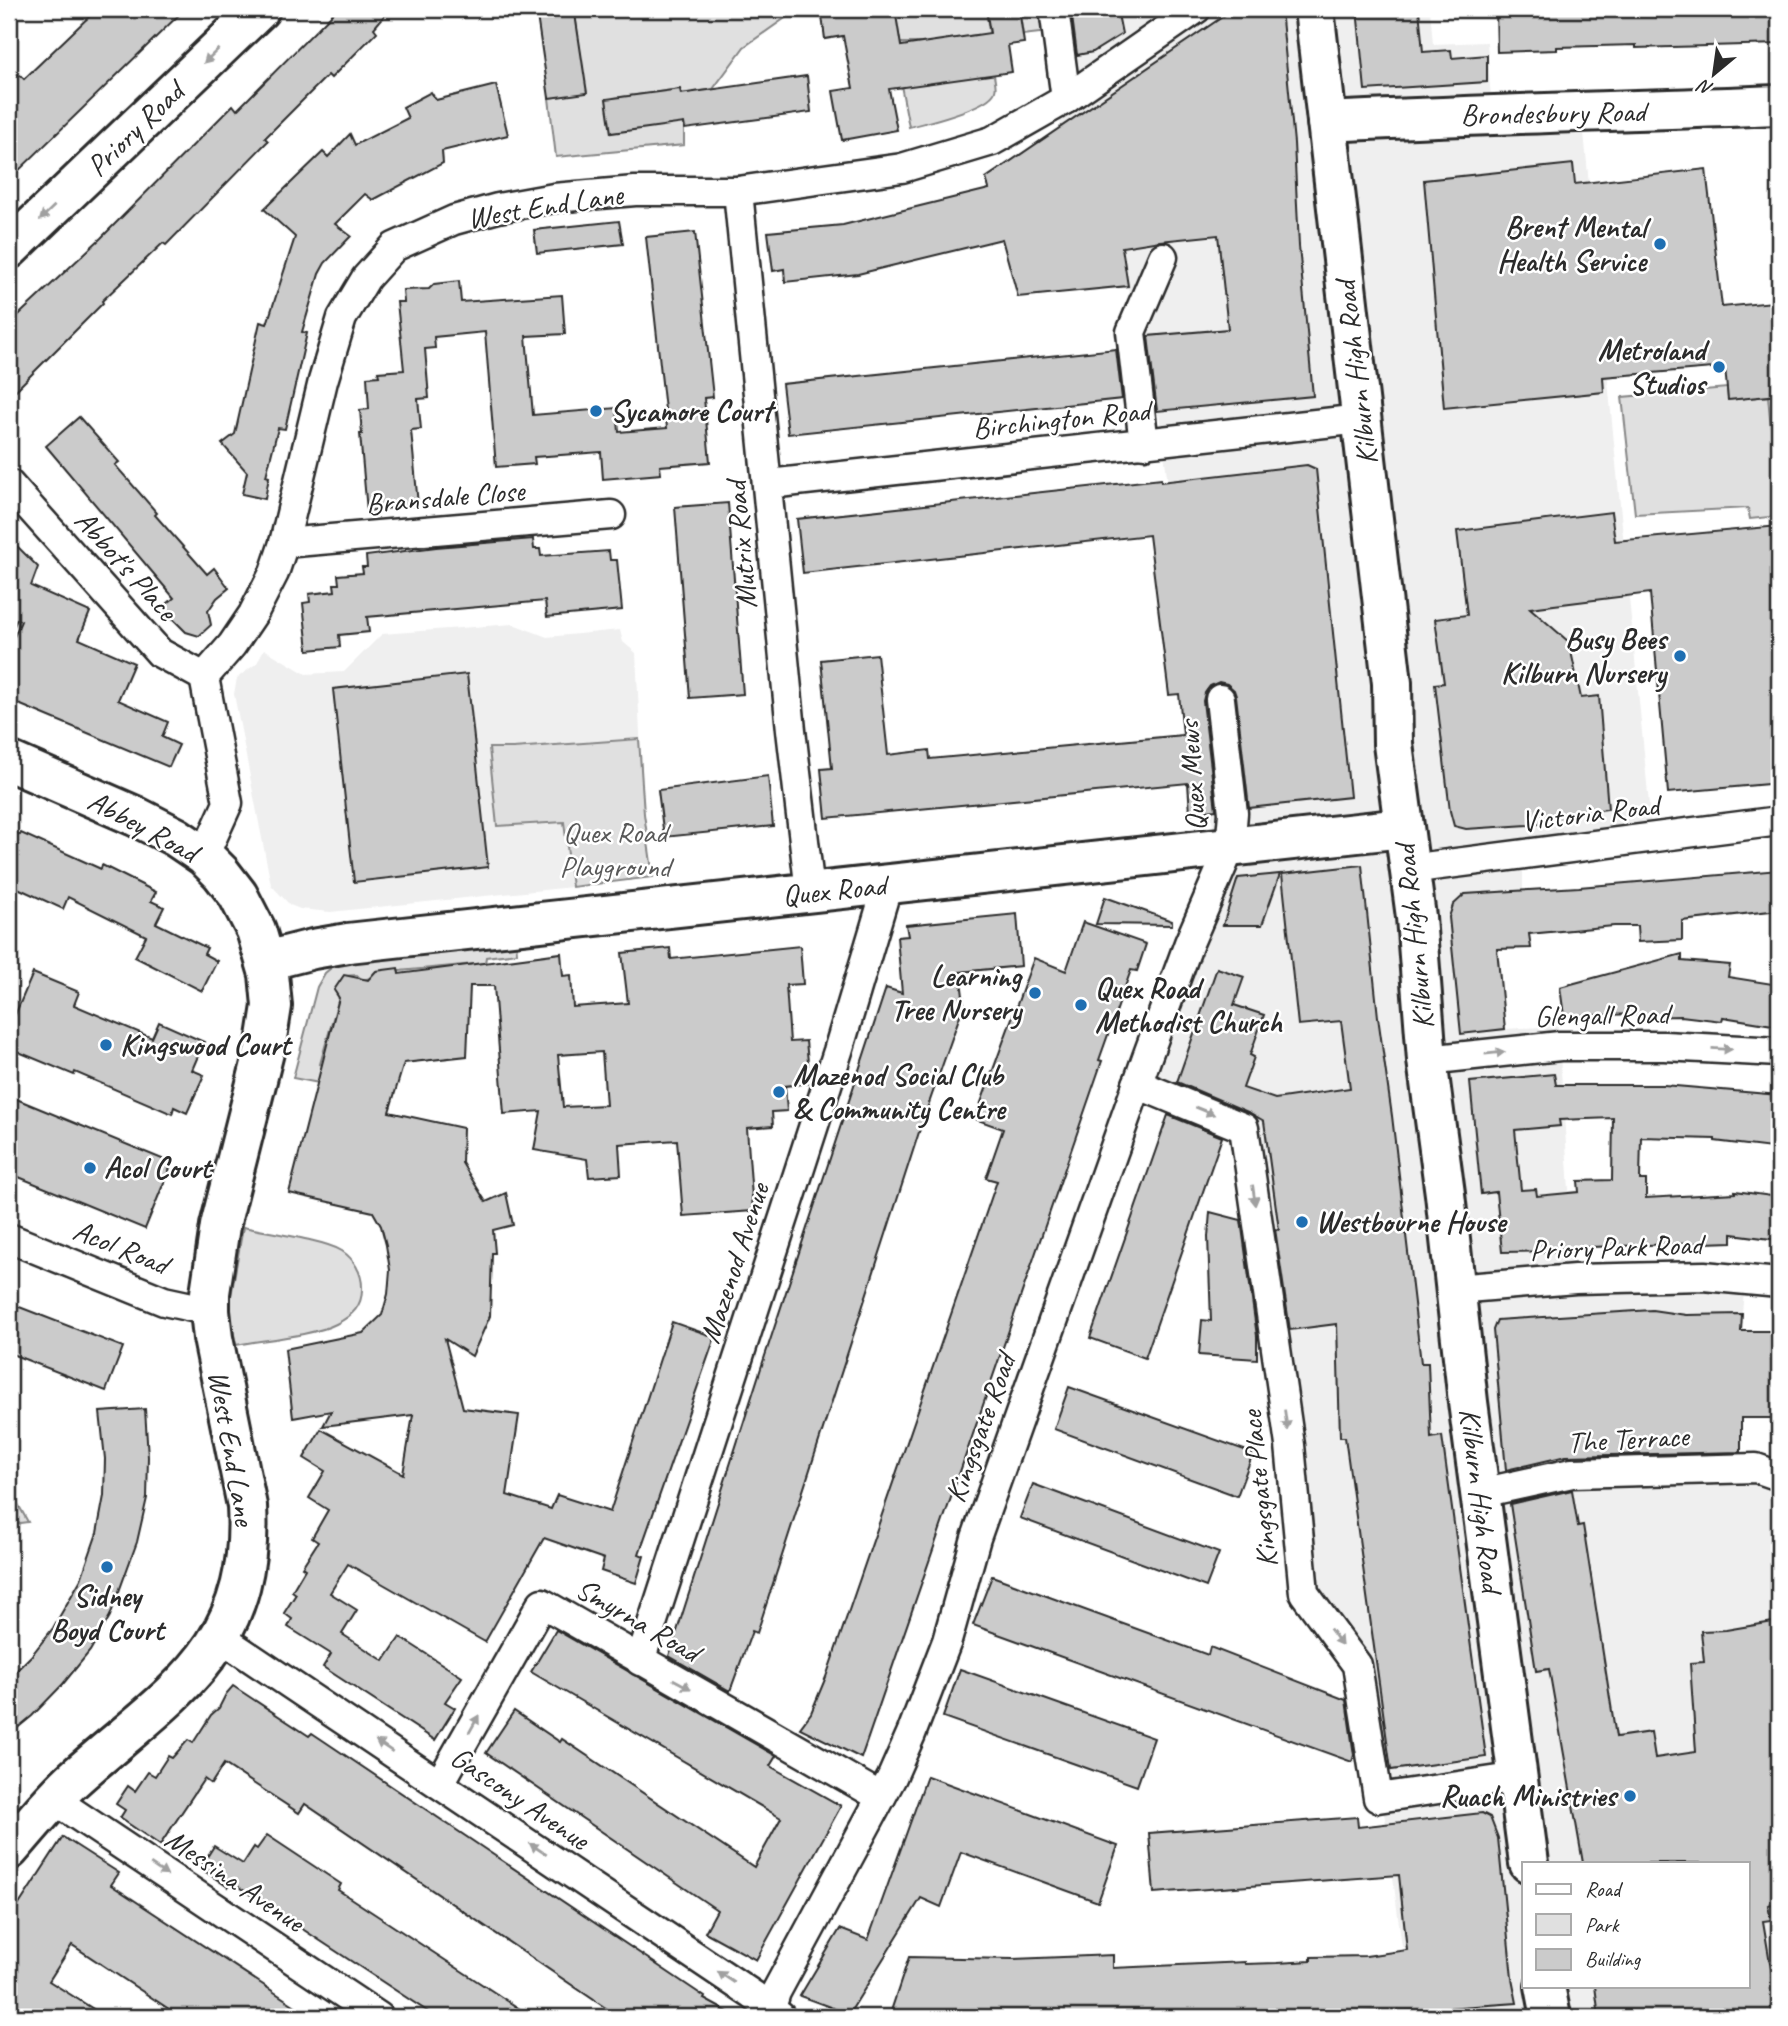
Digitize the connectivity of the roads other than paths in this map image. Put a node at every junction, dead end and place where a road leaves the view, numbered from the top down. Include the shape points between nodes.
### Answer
1 (260, 9) edge
2 (1054, 9) edge
3 (1196, 9) edge
4 (1314, 9) edge
5 (1066, 99) junction
6 (1779, 105) edge
7 (1327, 122) junction
8 (738, 191) junction
9 (9, 249) edge
10 (1163, 257) dead end
11 (1361, 419) junction
12 (1144, 444) junction
13 (9, 484) edge
14 (769, 484) junction
15 (611, 515) dead end
16 (284, 543) junction
17 (204, 677) junction
18 (1220, 699) dead end
19 (9, 761) edge
20 (1779, 821) edge
21 (1404, 828) junction
22 (1230, 848) junction
23 (204, 856) junction
24 (1409, 869) junction
25 (888, 884) junction
26 (810, 892) junction
27 (266, 961) junction
28 (1779, 1052) edge
29 (1427, 1060) junction
30 (1138, 1084) junction
31 (9, 1238) edge
32 (1779, 1283) edge
33 (1455, 1289) junction
34 (210, 1311) junction
35 (1779, 1476) edge
36 (1481, 1493) junction
37 (219, 1637) junction
38 (640, 1661) junction
39 (1519, 1777) junction
40 (440, 1783) junction
41 (881, 1797) junction
42 (53, 1799) junction
43 (14, 1835) edge
44 (1529, 1862) edge
45 (1545, 1988) edge
46 (773, 2014) edge
47 (379, 2017) edge
48 (1551, 2017) edge

1 -> 9 main road, Priory Road
2 - 5 street
3 - 5 street, West End Lane
4 - 7 main road, Kilburn High Road
5 - 8 street, West End Lane via 992,141 902,168
6 - 7 main road, Brondesbury Road
7 - 11 main road, Kilburn High Road
8 - 14 street, Mutrix Road
8 - 16 street, West End Lane via 635,191 554,198 454,220 394,247 366,278 342,318
10 - 12 street via 1131,332
11 - 12 street, Birchington Road
11 - 21 main road, Kilburn High Road
12 - 14 street, Birchington Road
13 - 17 street, Abbot's Place via 160,653
14 - 26 street, Mutrix Road
15 - 16 street, Bransdale Close
16 - 17 street, West End Lane via 253,614
17 - 23 street via 228,803
18 - 22 street, Quex Mews via 1233,813
19 - 23 main road, Abbey Road via 155,826
20 - 24 street, Victoria Road
21 - 22 main road, Quex Road
21 - 24 main road, Kilburn High Road
22 - 25 main road, Quex Road
22 - 30 street, Kingsgate Road via 1189,943
23 - 27 main road, Abbey Road via 239,895
24 - 29 main road, Kilburn High Road
25 - 26 main road, Quex Road
25 - 38 street, Mazenod Avenue
26 - 27 main road, Quex Road via 340,944
27 - 34 main road, West End Lane via 272,992 270,1022 220,1226
29 -> 28 street, Glengall Road via 1560,1046
29 - 33 main road, Kilburn High Road
30 -> 39 street, Kingsgate Place via 1244,1128 1290,1445 1304,1593 1357,1665 1378,1798
30 - 41 street, Kingsgate Road via 976,1538 947,1641
31 - 34 street, Acol Road via 164,1301
32 - 33 street, Priory Park Road via 1704,1276
33 - 36 main road, Kilburn High Road
34 - 37 main road, West End Lane via 244,1484 248,1529 242,1583
35 - 36 street, The Terrace via 1756,1468 1572,1473
36 - 39 main road, Kilburn High Road
40 -> 37 street, Gascony Avenue
37 - 42 main road, West End Lane via 164,1703
40 -> 38 street, Smyrna Road via 542,1603
38 -> 41 street, Smyrna Road
39 - 44 main road, Kilburn High Road
46 -> 40 street, Gascony Avenue via 753,1995
41 - 46 street, Kingsgate Road
42 - 43 main road, West End Lane
42 -> 47 street, Messina Avenue
45 - 48 main road

